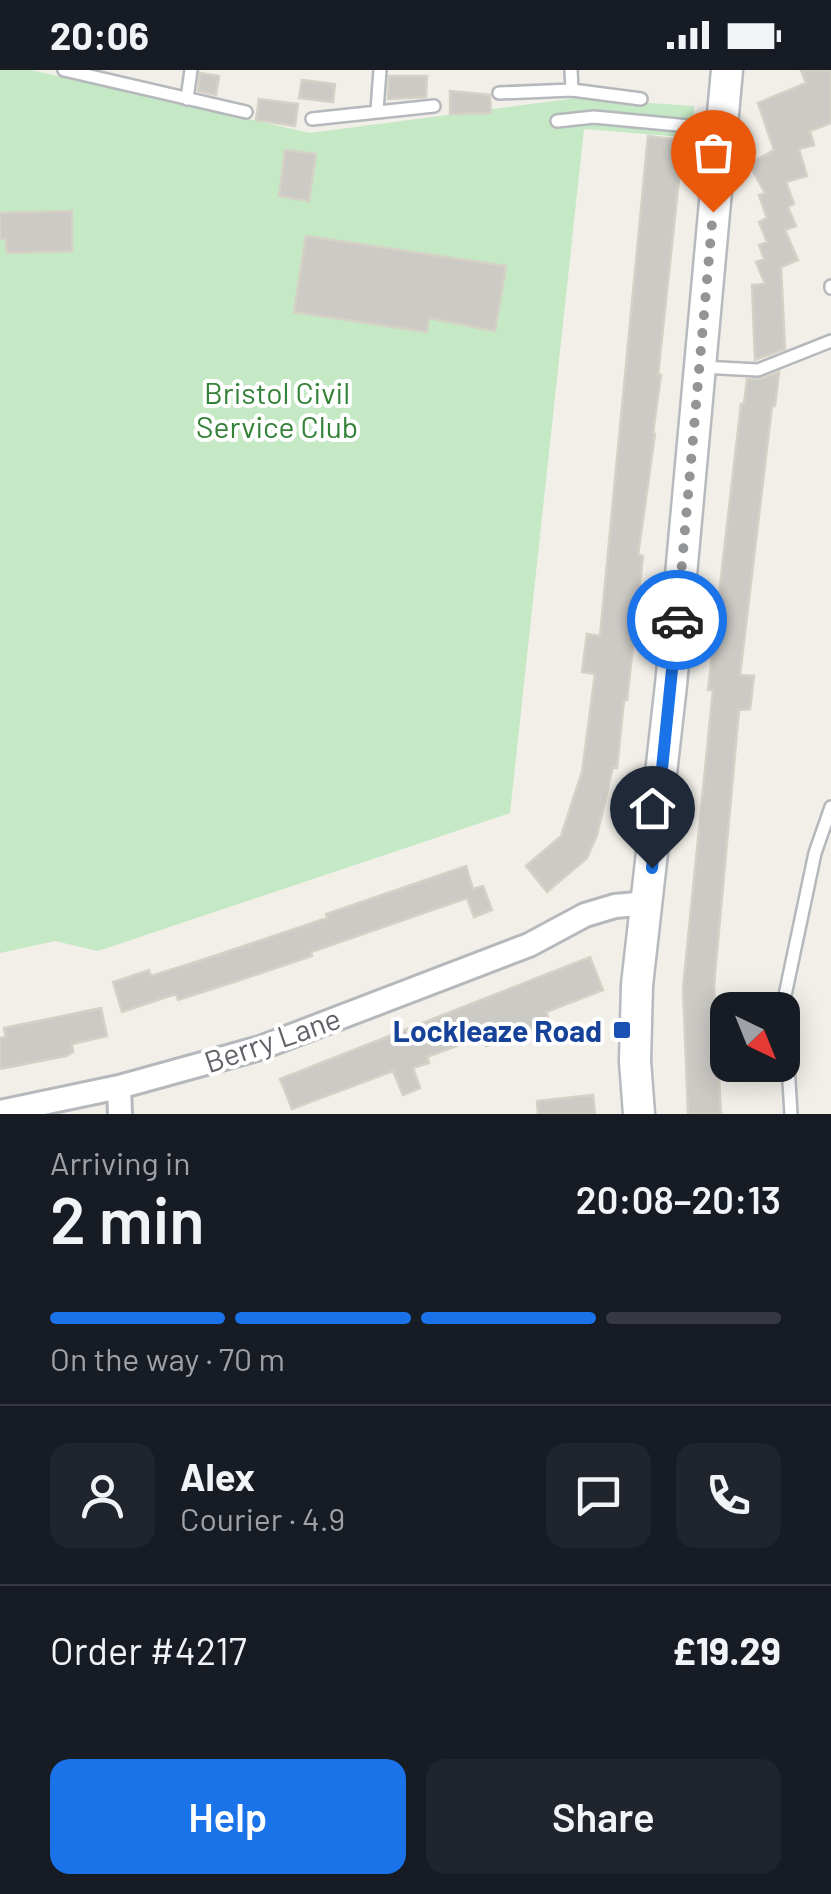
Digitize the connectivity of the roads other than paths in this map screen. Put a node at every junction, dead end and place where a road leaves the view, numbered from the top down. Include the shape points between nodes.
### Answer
1 (64, 70) edge
2 (191, 70) edge
3 (380, 70) edge
4 (570, 70) edge
5 (728, 70) edge
6 (572, 90) junction
7 (499, 93) dead end
8 (187, 99) junction
9 (640, 99) dead end
10 (434, 106) dead end
11 (377, 110) junction
12 (246, 112) dead end
13 (312, 119) dead end
14 (557, 121) dead end
15 (720, 129) junction
16 (831, 341) edge
17 (701, 366) junction
18 (831, 807) edge
19 (648, 903) junction
20 (119, 1087) junction
21 (0, 1112) edge
22 (120, 1114) edge
23 (639, 1114) edge
24 (792, 1114) edge

1 - 8 lane
2 - 8 lane
3 - 11 lane
4 - 6 lane
5 - 15 street
6 - 7 lane
6 - 9 lane
8 - 12 lane
10 - 11 lane
11 - 13 lane
14 - 15 lane via 594,117
15 - 17 street
16 - 17 lane via 758,370
17 - 19 street
18 - 24 lane via 784,1000
19 - 20 street, Berry Lane via 585,915 529,944 260,1048
19 - 23 street via 637,984
20 - 21 street, Berry Lane
20 - 22 street

